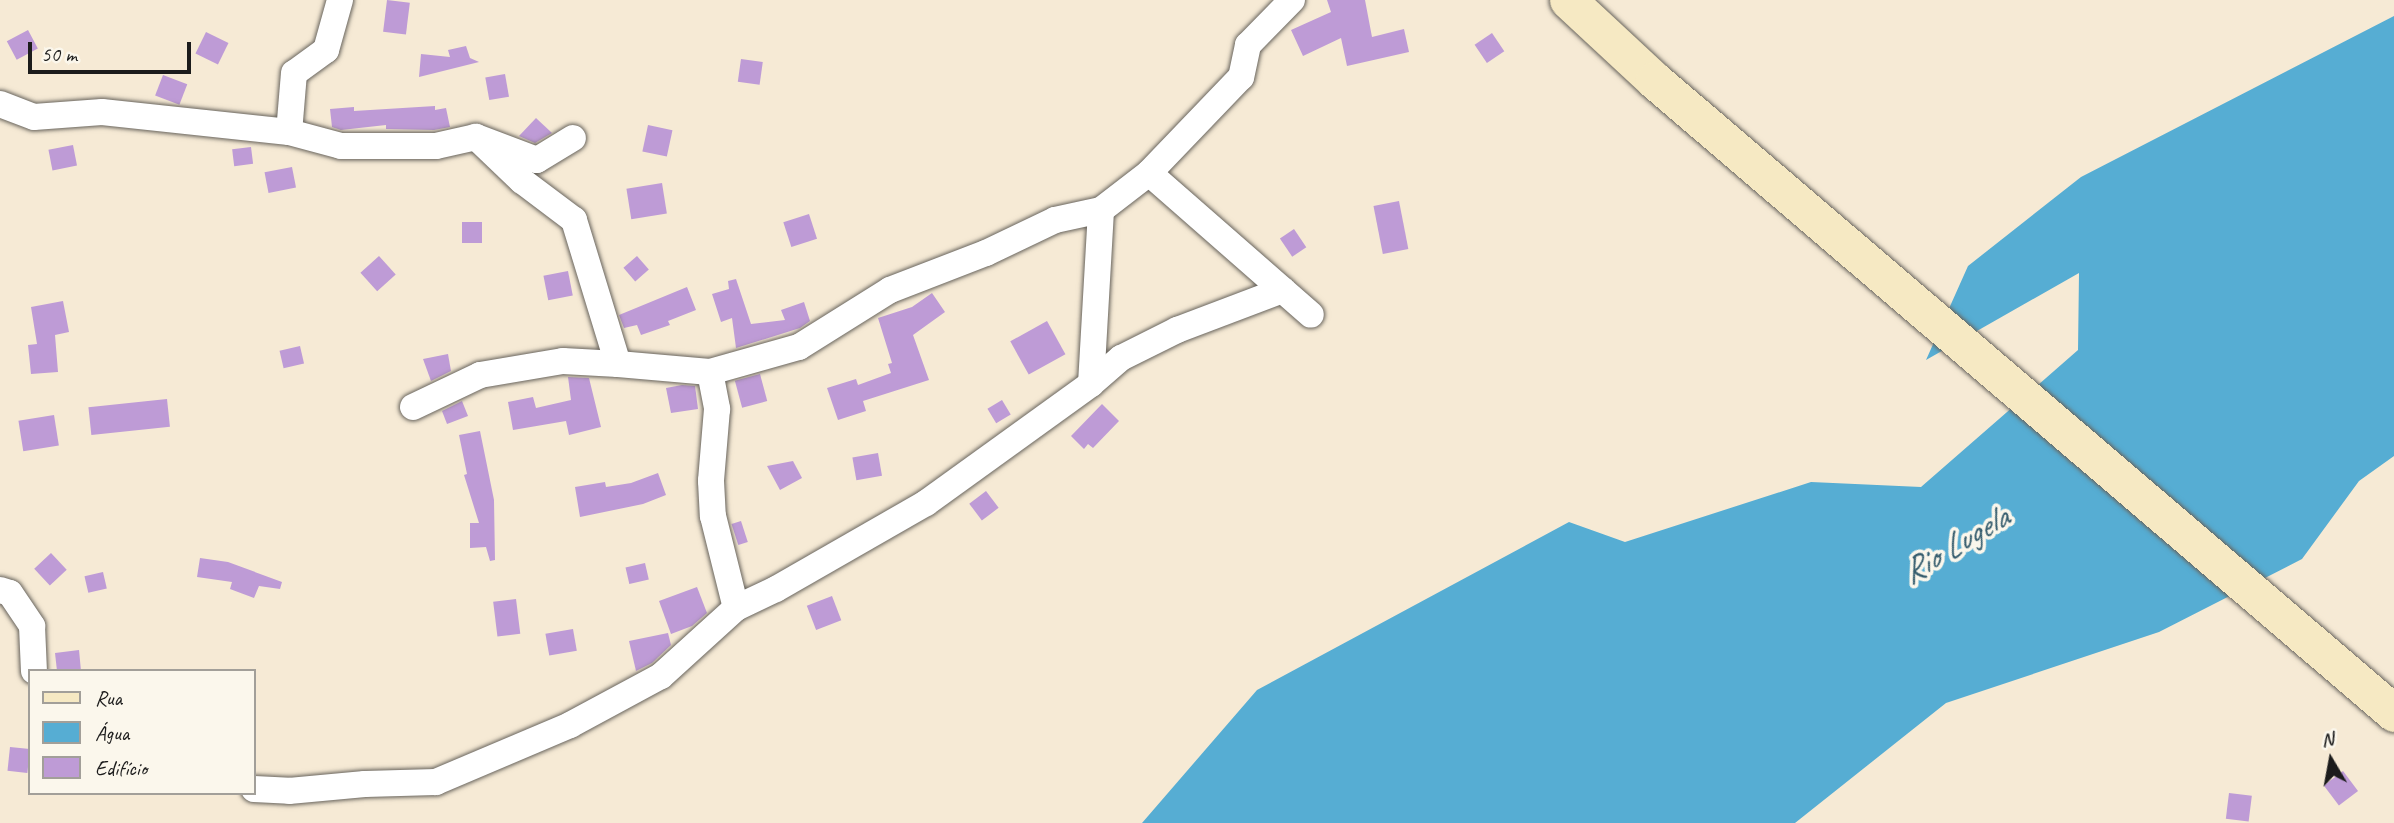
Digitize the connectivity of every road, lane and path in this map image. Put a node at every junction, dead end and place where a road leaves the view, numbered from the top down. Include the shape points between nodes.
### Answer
1 (340, 0) edge
2 (1292, 0) edge
3 (1569, 0) edge
4 (0, 104) edge
5 (289, 132) junction
6 (476, 137) junction
7 (573, 138) dead end
8 (1149, 173) junction
9 (1101, 210) junction
10 (1283, 290) junction
11 (1311, 315) dead end
12 (618, 365) junction
13 (710, 372) junction
14 (1091, 384) junction
15 (413, 407) dead end
16 (0, 590) edge
17 (736, 608) junction
18 (34, 669) edge
19 (2394, 713) edge
20 (256, 789) edge

1 - 5 street via 326,50 293,74
2 - 8 street via 1248,45 1241,77
3 - 19 main road via 1654,80
4 - 5 street via 34,117 102,112
5 - 6 street via 341,146 436,146
6 - 7 street via 537,160
6 - 12 street via 522,181 574,220
8 - 9 street
8 - 10 street
9 - 13 street via 1055,220 890,290 799,347
9 - 14 street
10 - 11 street
10 - 14 street via 1177,330 1121,358
12 - 13 street
12 - 15 street via 563,361 480,375
13 - 17 street via 717,409 713,516
14 - 17 street via 926,503 776,590
16 - 18 street via 10,593 32,626
17 - 20 street via 661,676 570,725 436,782

